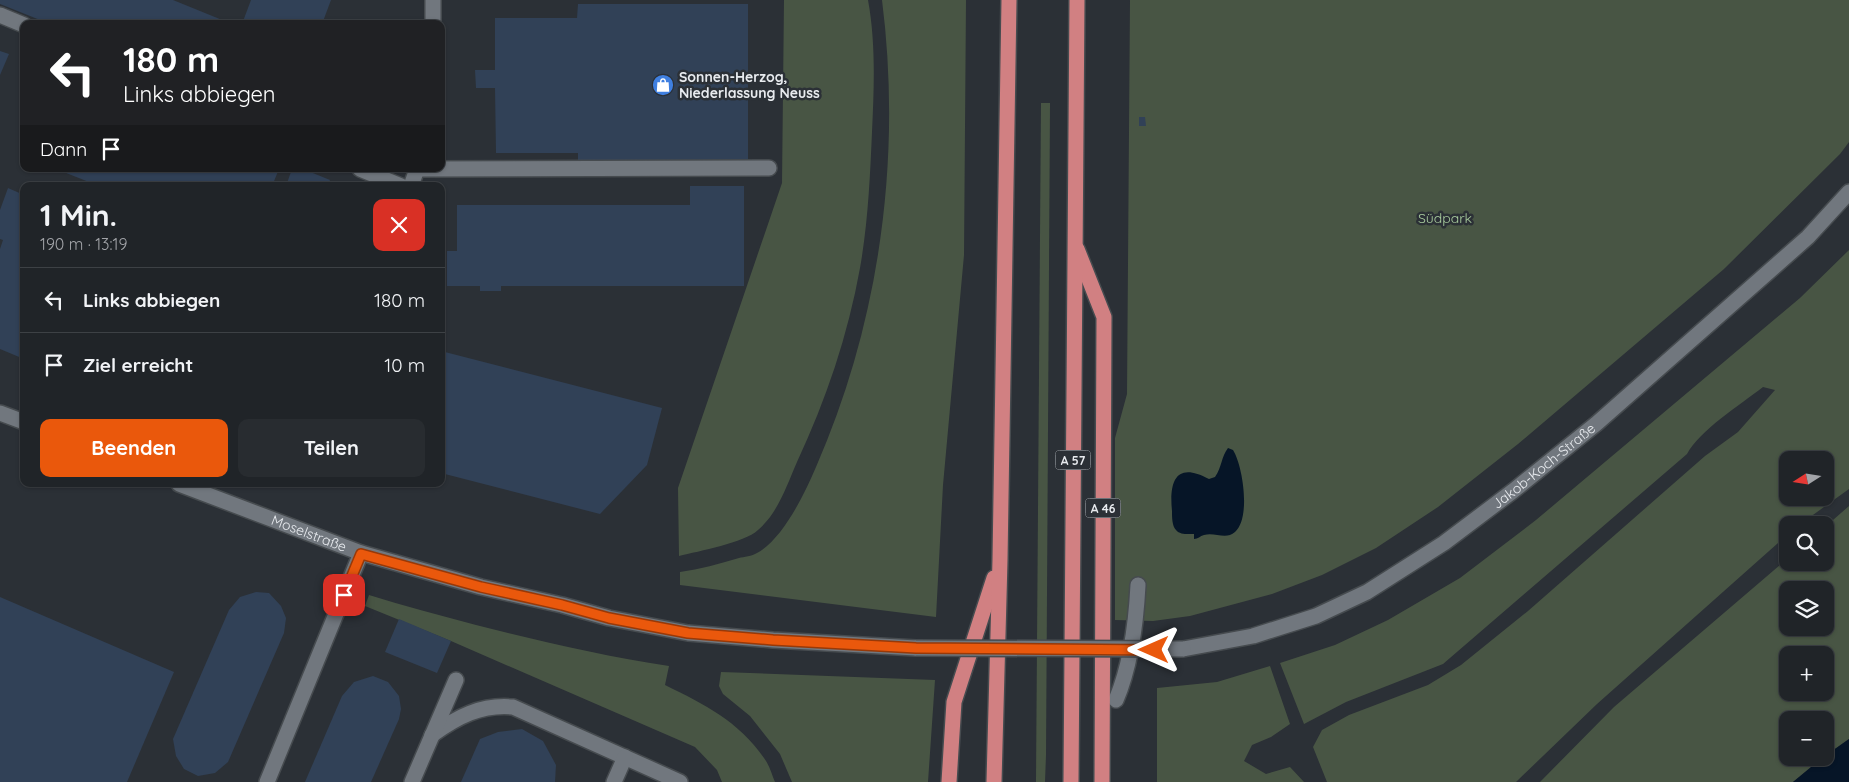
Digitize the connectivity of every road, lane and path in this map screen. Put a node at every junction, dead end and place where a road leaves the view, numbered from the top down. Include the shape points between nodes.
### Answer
1 (433, 0) edge
2 (1009, 0) edge
3 (1076, 0) edge
4 (0, 15) edge
5 (433, 20) edge
6 (20, 24) edge
7 (769, 168) dead end
8 (445, 169) edge
9 (367, 172) edge
10 (392, 182) edge
11 (1849, 192) edge
12 (1074, 240) junction
13 (0, 413) edge
14 (20, 420) edge
15 (187, 487) edge
16 (361, 554) junction
17 (1000, 560) junction
18 (1138, 585) dead end
19 (1183, 649) joint
20 (456, 680) dead end
21 (1116, 700) dead end
22 (432, 735) junction
23 (624, 757) junction
24 (266, 782) edge
25 (412, 782) edge
26 (614, 782) edge
27 (680, 782) edge
28 (949, 782) edge
29 (994, 782) edge
30 (1071, 782) edge
31 (1102, 782) edge

1 - 5 street
2 - 17 highway
3 - 12 highway, A 57
4 - 6 street
7 - 8 street
9 - 10 street
11 - 19 street, Jakob-Koch-Straße via 1808,237 1596,424 1444,543 1367,592 1316,616 1254,636
12 - 30 highway, A 57
12 - 31 highway, A 46 via 1104,317
13 - 14 street
15 - 16 street, Moselstraße
16 - 19 street, Moselstraße, bridge via 481,587 649,627 688,633 916,648
16 - 24 street
17 - 28 highway via 954,702
17 - 29 highway
18 - 21 street via 1124,682
20 - 22 street
22 - 23 street via 476,709 513,707
22 - 25 street
23 - 26 street
23 - 27 street

